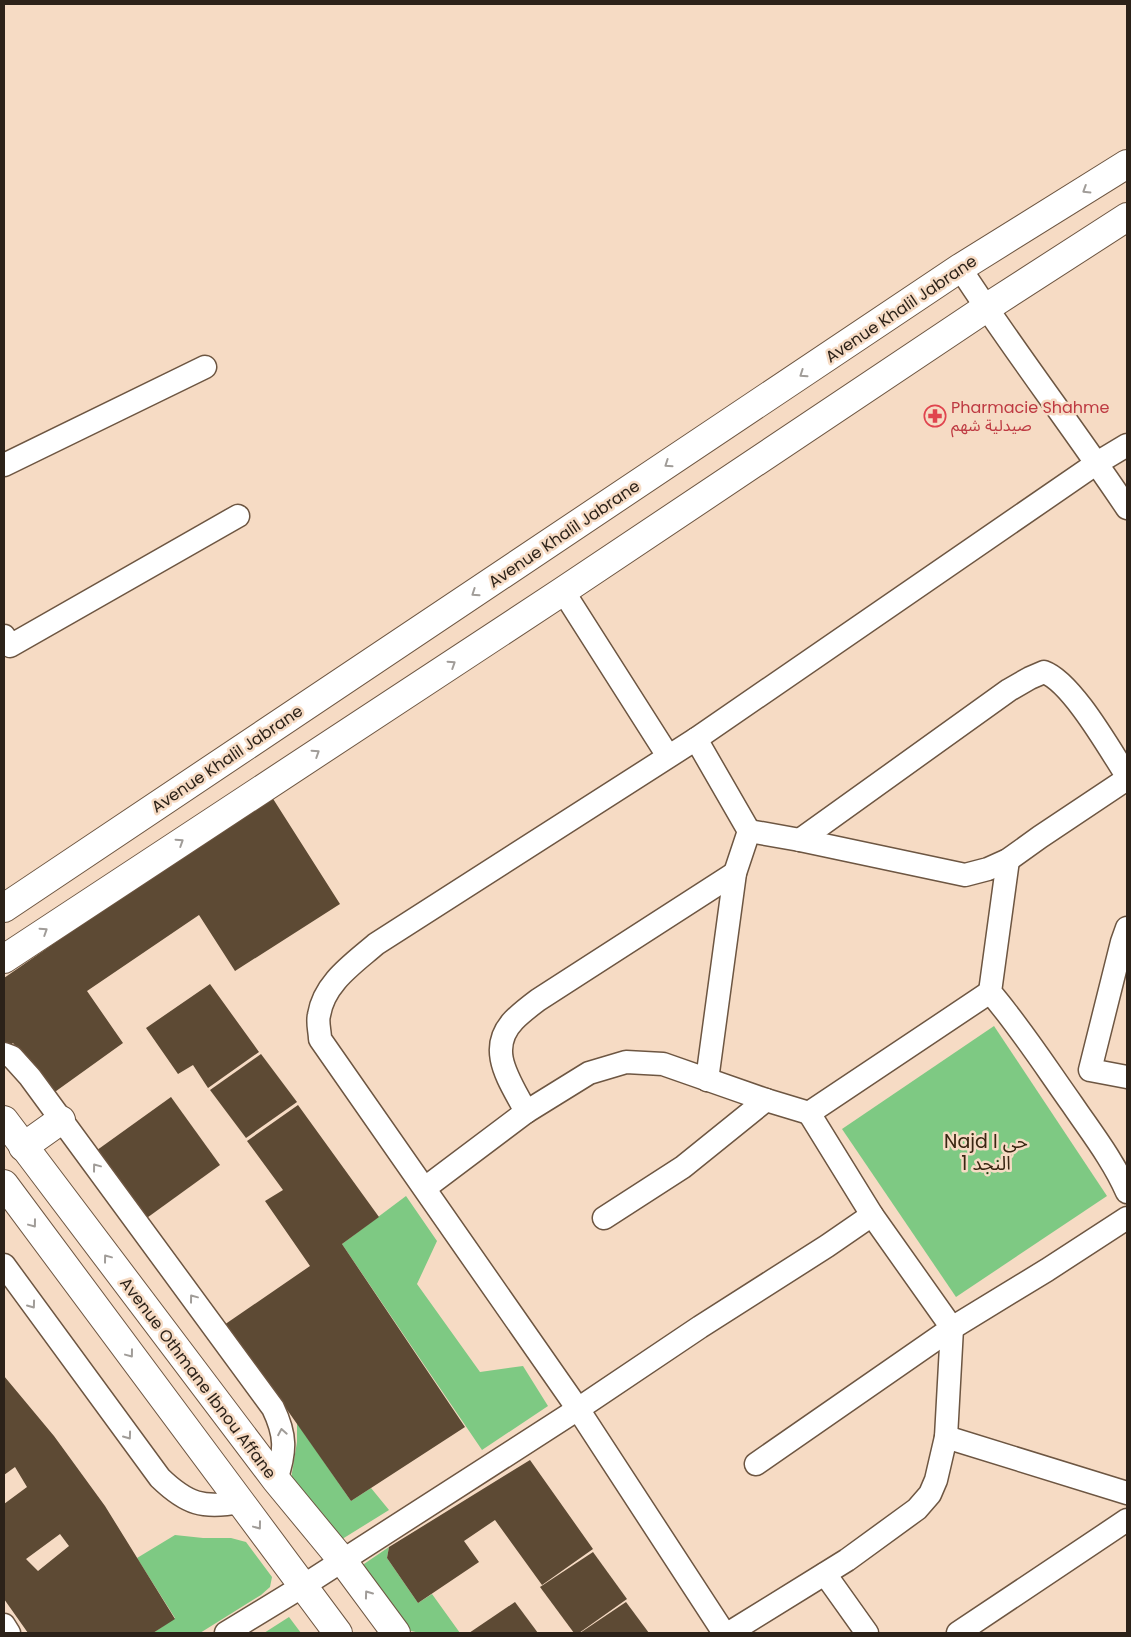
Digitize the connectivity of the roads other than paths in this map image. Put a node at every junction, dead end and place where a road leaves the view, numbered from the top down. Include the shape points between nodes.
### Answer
1 (1127, 164) edge
2 (1127, 217) edge
3 (960, 268) junction
4 (986, 308) junction
5 (205, 367) dead end
6 (1127, 444) edge
7 (1098, 463) junction
8 (4, 465) edge
9 (1127, 508) edge
10 (238, 516) dead end
11 (563, 591) junction
12 (4, 636) edge
13 (696, 739) junction
14 (668, 756) junction
15 (1127, 777) edge
16 (748, 831) junction
17 (800, 840) junction
18 (1008, 860) junction
19 (735, 873) junction
20 (4, 908) edge
21 (1127, 928) edge
22 (4, 959) edge
23 (990, 992) junction
24 (4, 1054) edge
25 (1090, 1070) junction
26 (1127, 1077) edge
27 (707, 1080) junction
28 (1065, 1095) junction
29 (766, 1100) junction
30 (526, 1112) junction
31 (809, 1112) junction
32 (4, 1120) edge
33 (61, 1120) junction
34 (23, 1147) junction
35 (4, 1184) edge
36 (425, 1188) junction
37 (1127, 1192) edge
38 (872, 1215) junction
39 (604, 1218) dead end
40 (1127, 1218) edge
41 (4, 1265) edge
42 (952, 1328) junction
43 (578, 1409) junction
44 (946, 1437) junction
45 (756, 1464) dead end
46 (276, 1480) junction
47 (1127, 1493) edge
48 (240, 1502) junction
49 (1127, 1520) edge
50 (342, 1560) junction
51 (825, 1574) junction
52 (303, 1586) junction
53 (4, 1626) edge
54 (9, 1633) edge
55 (226, 1633) edge
56 (338, 1633) edge
57 (396, 1633) edge
58 (724, 1633) edge
59 (729, 1633) edge
60 (867, 1633) edge
61 (958, 1633) edge

1 -> 3 main road, Avenue Khalil Jabrane
2 - 4 main road
3 - 4 street
3 -> 20 main road, Avenue Khalil Jabrane
4 - 7 street
4 - 11 main road
5 - 8 street
6 - 7 street
7 - 9 street
7 - 13 street
10 - 12 street via 10,646
11 - 14 street
22 -> 11 main road
13 - 14 street
13 - 16 street
14 - 36 street via 376,944 338,978 325,997 318,1017 320,1039
15 - 17 street via 1071,694 1053,675 1044,672 1009,690
15 - 18 street
16 - 17 street
16 - 19 street
17 - 18 street via 965,875
18 - 23 street
19 - 27 street
19 - 30 street via 538,1000 513,1021 502,1038 501,1060
21 - 25 street
23 - 28 street via 1014,1020
23 - 31 street
24 - 33 street via 12,1057 30,1077
25 - 26 street
25 - 28 street
27 - 29 street
27 - 30 street via 663,1064 626,1062 589,1073
28 - 37 street via 1118,1173
29 - 31 street
29 - 39 street via 683,1167
30 - 36 street
31 - 38 street
32 - 34 main road, Avenue Othmane Ibnou Affane
33 - 34 main road
46 -> 33 street via 284,1443 281,1425 273,1408
46 -> 34 main road, Avenue Othmane Ibnou Affane
35 -> 48 main road
36 - 43 street
38 - 42 street
38 - 43 street
40 - 42 street
41 -> 48 street via 160,1478 176,1493 196,1503 218,1506
42 - 44 street
42 - 45 street
43 - 50 street
43 - 58 street
44 - 47 street
44 - 51 street via 936,1480 924,1502
46 - 50 main road, Avenue Othmane Ibnou Affane
48 -> 52 main road
49 - 61 street
50 - 52 street
57 -> 50 main road, Avenue Othmane Ibnou Affane
51 - 59 street
51 - 60 street
52 - 55 street
52 - 56 main road
53 - 54 street

